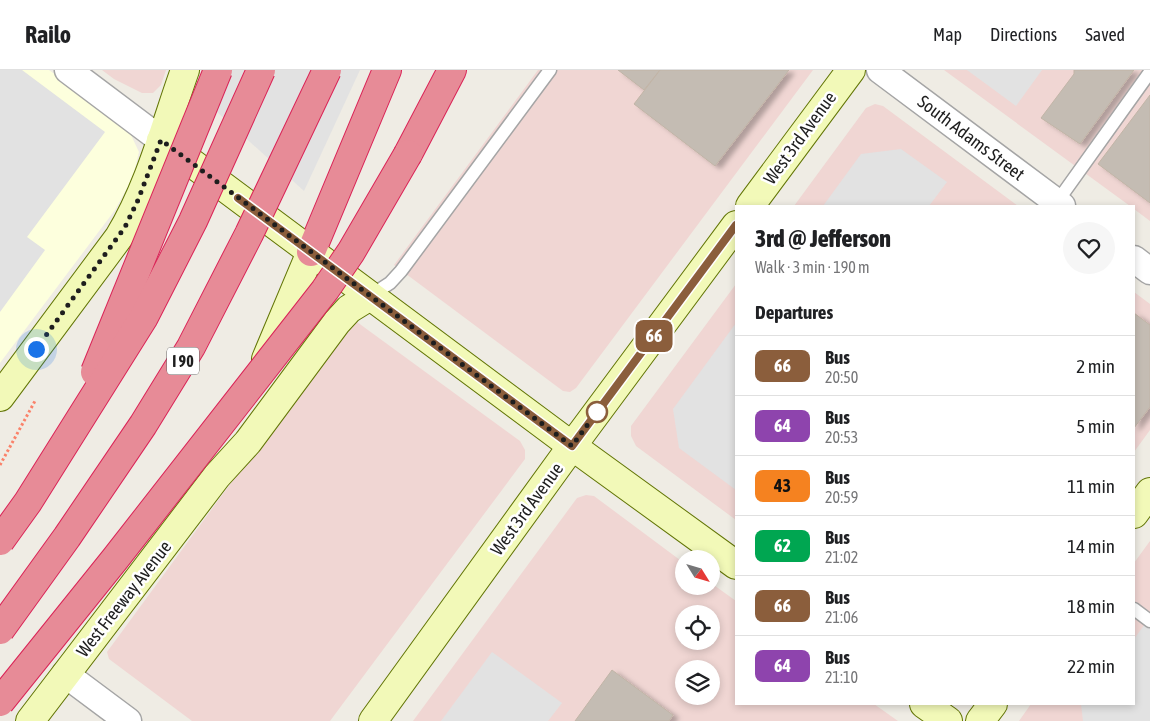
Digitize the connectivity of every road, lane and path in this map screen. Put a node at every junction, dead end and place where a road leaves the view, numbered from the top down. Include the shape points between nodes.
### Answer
1 (68, 70) edge
2 (185, 70) edge
3 (218, 70) edge
4 (261, 70) edge
5 (327, 70) edge
6 (387, 70) edge
7 (452, 70) edge
8 (550, 70) edge
9 (851, 70) edge
10 (880, 70) edge
11 (1150, 72) edge
12 (161, 140) junction
13 (1060, 204) edge
14 (751, 205) edge
15 (735, 226) edge
16 (311, 252) junction
17 (1135, 260) edge
18 (1150, 272) edge
19 (370, 296) junction
20 (0, 397) edge
21 (572, 446) junction
22 (218, 476) junction
23 (1150, 492) edge
24 (28, 502) junction
25 (1135, 513) edge
26 (0, 541) edge
27 (735, 564) edge
28 (1135, 610) edge
29 (1150, 621) edge
30 (0, 630) edge
31 (66, 674) junction
32 (0, 702) edge
33 (925, 705) edge
34 (992, 705) edge
35 (30, 721) edge
36 (128, 721) edge
37 (373, 721) edge
38 (948, 721) edge
39 (980, 721) edge

1 - 12 street
2 - 12 main road
3 - 24 highway, bridge via 95,372
4 - 24 highway, bridge via 193,221 144,318
5 - 30 highway, I 90, bridge via 191,347 143,425
6 - 16 highway
7 - 32 highway, bridge via 356,245 325,290
8 - 19 lane via 401,271
9 - 14 main road, West 3rd Avenue
10 - 13 street, South Adams Street
11 - 13 lane
12 - 16 main road
12 - 20 main road via 138,200 119,237
15 - 21 main road, West 3rd Avenue
16 - 19 main road
16 - 22 main road, West Freeway Avenue
17 - 18 street
19 - 21 main road
19 - 22 main road, West Freeway Avenue via 349,309 337,322 248,442
21 - 27 main road
21 - 37 main road, West 3rd Avenue
22 - 31 main road, West Freeway Avenue
23 - 25 main road
24 - 26 highway, bridge
28 - 29 lane
31 - 35 main road, West Freeway Avenue
31 - 36 street
33 - 38 main road
34 - 39 main road

